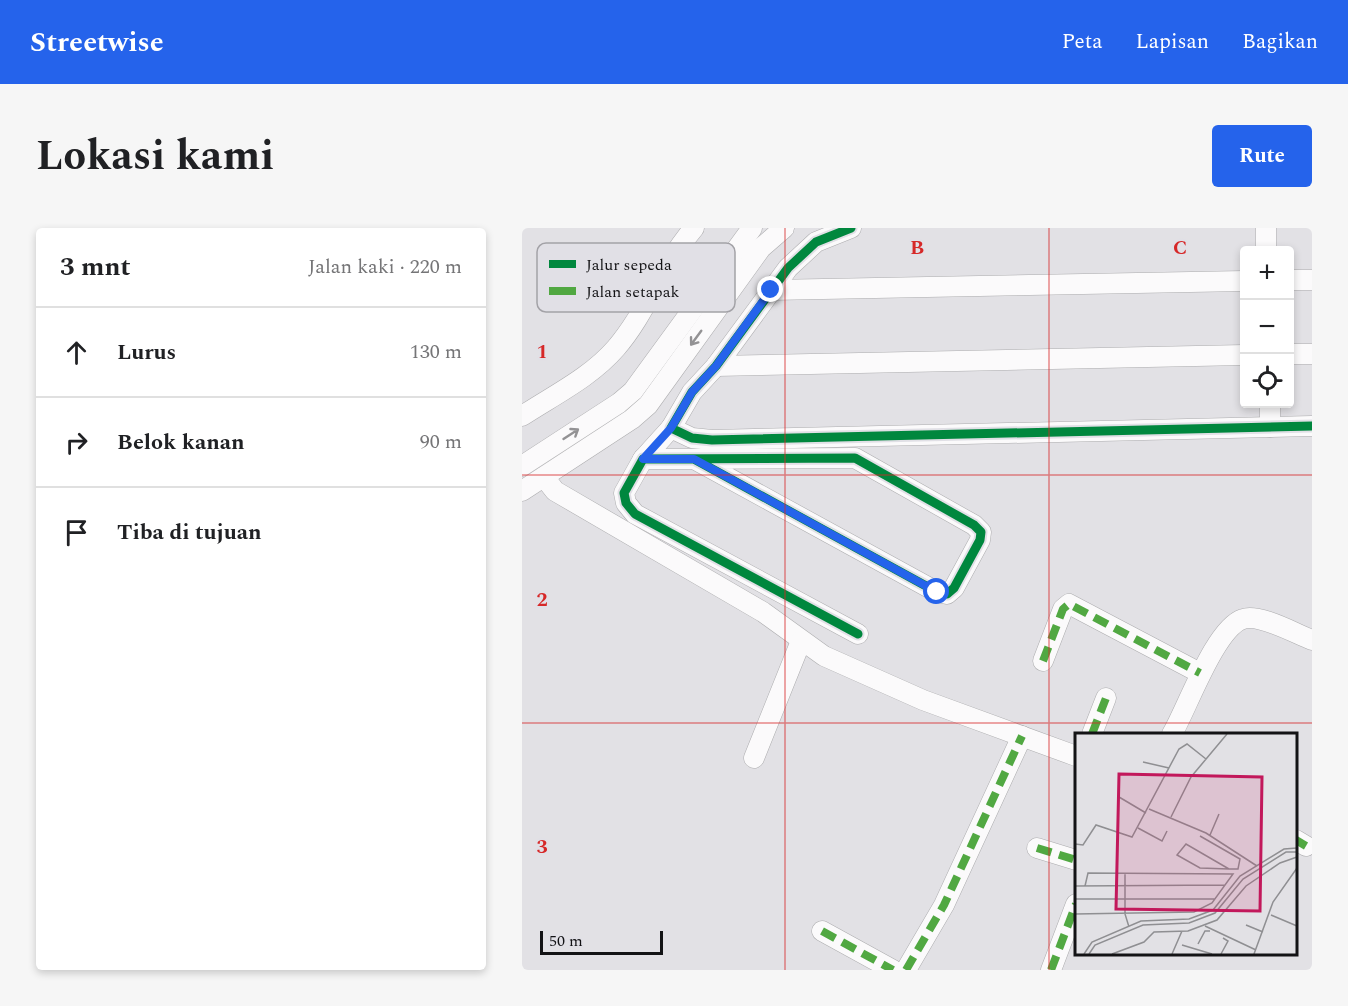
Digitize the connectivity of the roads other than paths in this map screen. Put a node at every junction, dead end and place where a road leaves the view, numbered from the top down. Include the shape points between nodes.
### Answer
1 (694, 228) edge
2 (752, 228) edge
3 (784, 228) edge
4 (852, 228) edge
5 (1266, 228) edge
6 (683, 243) edge
7 (1266, 246) edge
8 (736, 247) joint
9 (753, 259) junction
10 (1294, 280) edge
11 (1312, 280) edge
12 (1240, 281) edge
13 (735, 284) edge
14 (771, 290) junction
15 (639, 312) edge
16 (690, 312) edge
17 (715, 312) edge
18 (1294, 354) edge
19 (1312, 354) edge
20 (1240, 355) edge
21 (716, 366) junction
22 (1270, 408) edge
23 (522, 416) edge
24 (1312, 426) edge
25 (1270, 427) junction
26 (671, 428) junction
27 (855, 437) junction
28 (855, 458) junction
29 (643, 459) junction
30 (694, 459) junction
31 (525, 460) edge
32 (544, 477) junction
33 (522, 491) edge
34 (858, 634) dead end
35 (1312, 640) edge
36 (801, 641) junction
37 (1043, 661) dead end
38 (1200, 673) junction
39 (1106, 698) dead end
40 (1093, 733) edge
41 (1173, 733) edge
42 (1022, 736) junction
43 (1075, 755) edge
44 (754, 758) dead end
45 (1037, 848) dead end
46 (1075, 859) edge
47 (1075, 909) edge
48 (822, 931) dead end
49 (893, 970) edge
50 (906, 970) edge
51 (1051, 970) edge

1 - 6 street
2 - 8 street
3 - 9 street
4 - 14 street via 816,243
5 - 7 street
8 - 9 street
9 -> 13 street
10 - 11 street
12 - 14 street
14 - 21 street
15 - 23 street via 615,349 584,376
31 -> 16 street via 633,391
17 -> 32 street via 648,405
18 - 19 street
20 - 21 street
21 - 26 street via 692,392
22 - 25 street
24 - 25 street
25 - 27 street
26 - 27 street via 692,438 712,440
26 - 29 street
27 - 28 street
28 - 30 street
28 - 30 street via 981,532 947,594
29 - 30 street
29 - 34 street via 624,493 635,514
32 - 33 street
32 - 36 street via 555,491 763,612
35 - 38 street via 1261,620 1244,618 1229,630
36 - 42 street via 853,670 922,700
36 - 44 street
37 - 38 street via 1063,609 1069,604
38 - 41 street
39 - 40 street
42 - 43 street
42 - 50 street via 944,905
45 - 46 street
47 - 51 street
48 - 49 street

